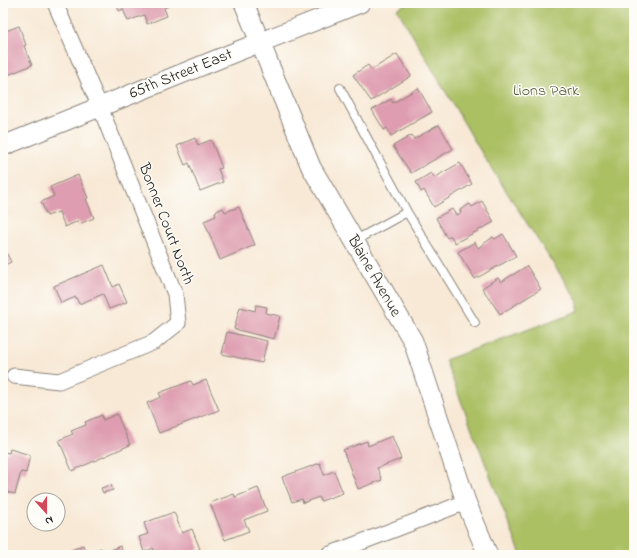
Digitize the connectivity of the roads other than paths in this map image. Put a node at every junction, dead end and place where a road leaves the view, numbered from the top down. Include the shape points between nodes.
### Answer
1 (55, 3) edge
2 (244, 3) edge
3 (360, 3) edge
4 (260, 42) junction
5 (340, 88) dead end
6 (100, 107) junction
7 (3, 146) edge
8 (408, 212) junction
9 (354, 241) junction
10 (475, 323) dead end
11 (14, 376) dead end
12 (466, 502) junction
13 (328, 555) edge
14 (488, 555) edge

1 - 6 street
2 - 4 street, Blaine Avenue
3 - 4 street, 65th Street East
4 - 6 street, 65th Street East
4 - 9 street, Blaine Avenue via 311,167
5 - 8 lane
6 - 7 street, 65th Street East
6 - 11 street, Bonner Court North via 175,294 178,323 154,342 59,381
8 - 9 lane
8 - 10 lane
9 - 12 street, Blaine Avenue via 412,341
12 - 13 street
12 - 14 street, Blaine Avenue

